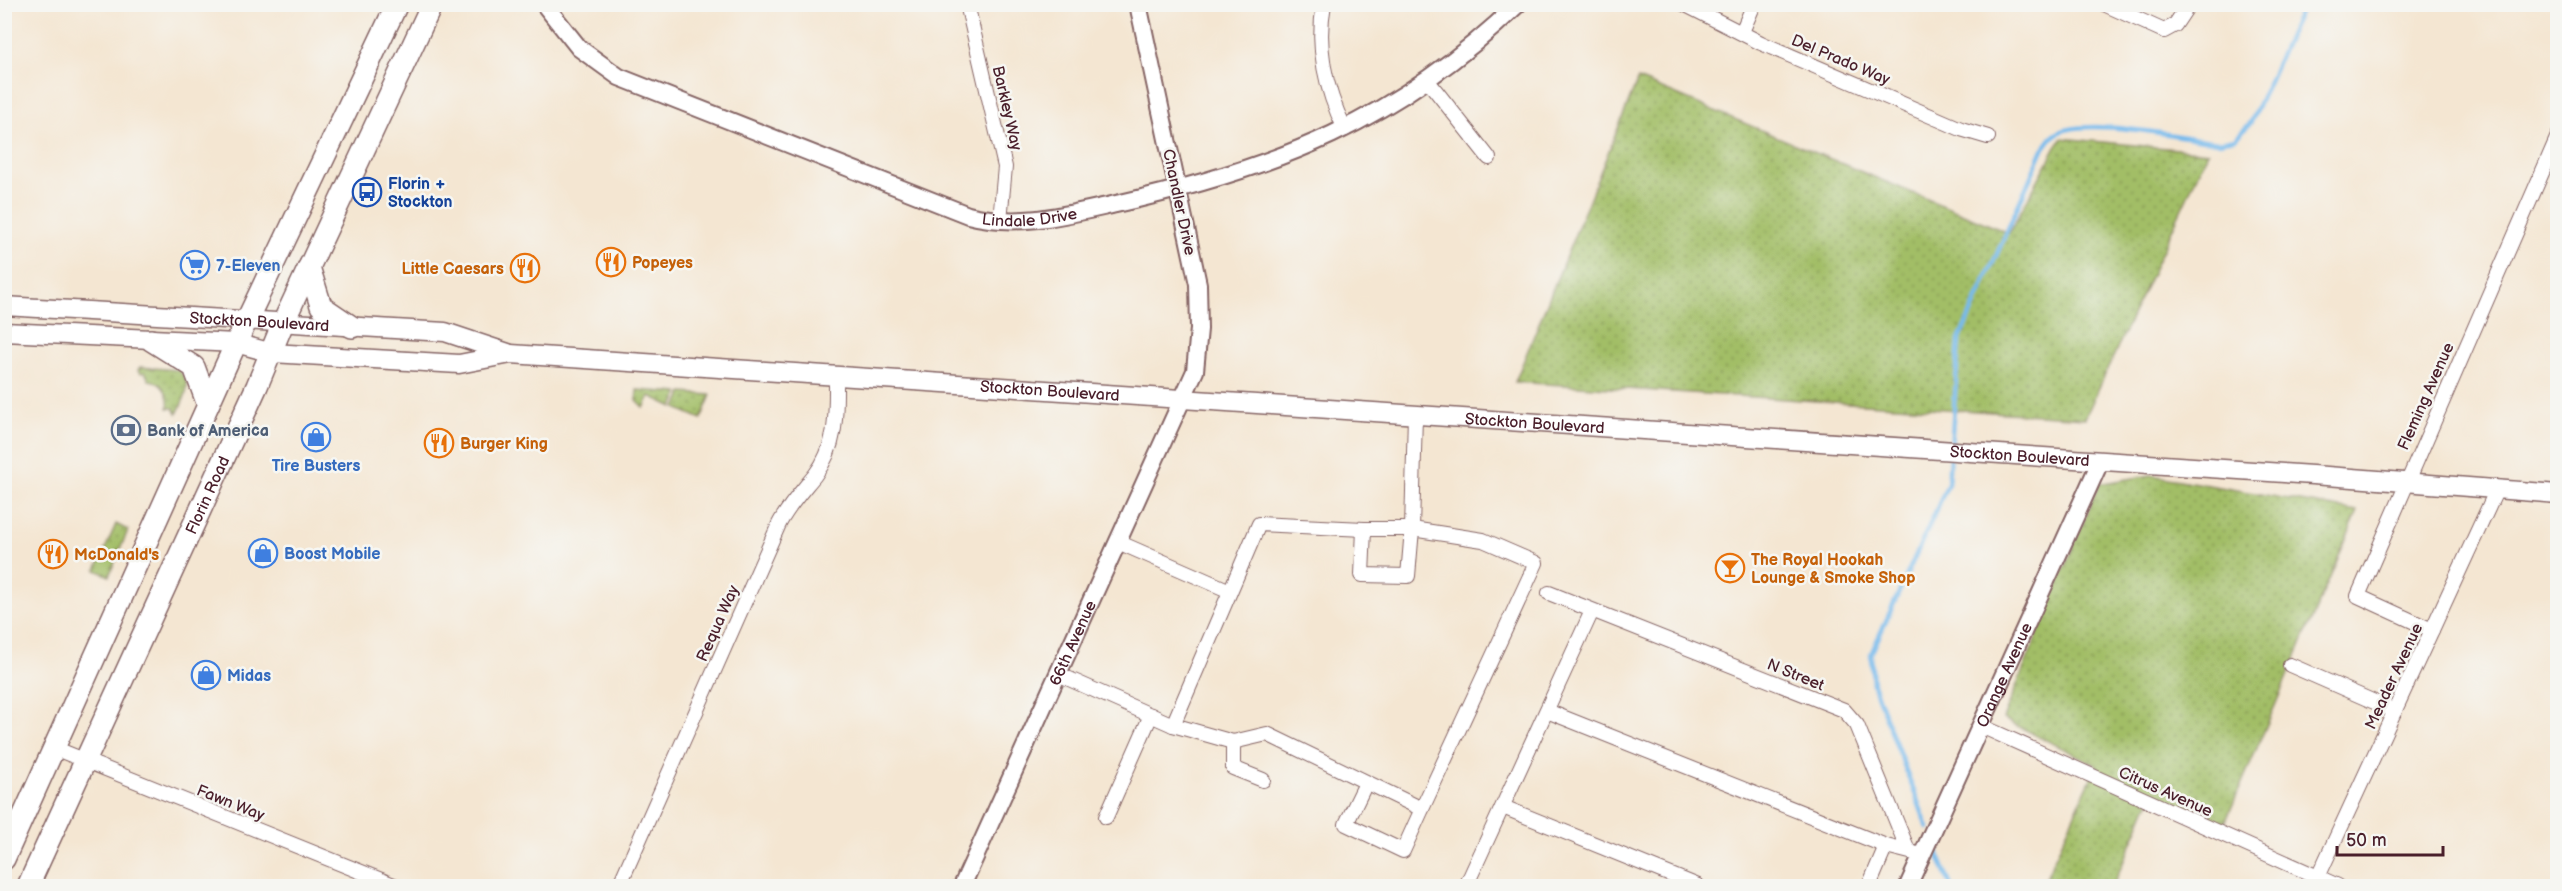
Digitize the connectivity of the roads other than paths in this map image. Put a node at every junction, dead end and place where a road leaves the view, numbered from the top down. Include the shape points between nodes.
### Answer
1 (397, 4) edge
2 (432, 4) edge
3 (544, 4) edge
4 (967, 4) edge
5 (1138, 4) edge
6 (1324, 4) edge
7 (1518, 4) edge
8 (1684, 4) edge
9 (1754, 4) edge
10 (2104, 4) edge
11 (2189, 4) edge
12 (1742, 32) junction
13 (1428, 81) junction
14 (1345, 129) junction
15 (2558, 136) edge
16 (1988, 137) dead end
17 (1489, 158) dead end
18 (1178, 190) junction
19 (1000, 220) junction
20 (309, 267) junction
21 (4, 306) edge
22 (247, 321) junction
23 (283, 323) junction
24 (352, 327) junction
25 (4, 332) edge
26 (151, 340) junction
27 (236, 343) junction
28 (272, 353) junction
29 (511, 354) junction
30 (836, 376) junction
31 (1183, 399) junction
32 (208, 405) junction
33 (1416, 415) junction
34 (2100, 462) junction
35 (2405, 482) junction
36 (2497, 489) junction
37 (2558, 494) edge
38 (1364, 529) junction
39 (1412, 529) junction
40 (1118, 542) junction
41 (1230, 591) junction
42 (1549, 593) dead end
43 (1592, 611) junction
44 (2432, 630) junction
45 (2290, 665) dead end
46 (1058, 674) junction
47 (1547, 711) junction
48 (2395, 711) junction
49 (1151, 715) junction
50 (1173, 725) junction
51 (1981, 726) junction
52 (1233, 742) junction
53 (54, 748) junction
54 (86, 761) junction
55 (1263, 780) dead end
56 (1366, 783) junction
57 (1503, 807) junction
58 (1422, 809) junction
59 (1106, 818) dead end
60 (1886, 846) junction
61 (1919, 851) junction
62 (4, 859) edge
63 (2318, 877) junction
64 (28, 886) edge
65 (396, 886) edge
66 (619, 886) edge
67 (962, 886) edge
68 (1466, 886) edge
69 (1698, 886) edge
70 (1869, 886) edge
71 (1908, 886) edge
72 (2338, 886) edge

1 - 22 main road
2 - 20 main road, Florin Road
3 - 19 street, Lindale Drive via 579,48 619,76 968,214
4 - 19 street, Barkley Way via 1005,167
5 - 18 street, Chandler Drive
6 - 14 street via 1323,65
7 - 13 street, Lindale Drive
8 - 12 street, Del Prado Way
9 - 12 street
10 - 11 street via 2164,31 2175,25
12 - 16 street, Del Prado Way via 1961,129
13 - 14 street, Lindale Drive
13 - 17 street
14 - 18 street, Lindale Drive via 1268,162
15 - 35 street, Fleming Avenue
18 - 19 street, Lindale Drive via 1047,219
18 - 31 street, Chandler Drive via 1198,284 1195,371
20 - 23 main road, Florin Road
20 - 24 main road via 321,306
21 - 22 main road, Stockton Boulevard
22 - 23 main road, Stockton Boulevard
22 - 27 main road
23 - 24 main road, Stockton Boulevard
23 - 28 main road, Florin Road
24 - 29 main road, Stockton Boulevard via 445,332
25 - 26 main road, Stockton Boulevard
26 - 27 main road, Stockton Boulevard
26 - 32 main road via 194,367
27 - 28 main road, Stockton Boulevard
27 - 32 main road
28 - 29 main road, Stockton Boulevard via 459,364
28 - 54 main road, Florin Road
29 - 30 main road, Stockton Boulevard
30 - 31 main road, Stockton Boulevard
30 - 66 street, Requa Way via 836,419 830,448 780,524
31 - 33 main road, Stockton Boulevard
31 - 40 street, 66th Avenue
32 - 53 main road
33 - 34 main road, Stockton Boulevard
33 - 39 street
34 - 35 main road, Stockton Boulevard
34 - 51 street, Orange Avenue
35 - 36 main road, Stockton Boulevard
35 - 44 street, Fleming Avenue via 2358,596
36 - 37 main road, Stockton Boulevard
36 - 44 street, Meader Avenue
38 - 39 street
38 - 39 street via 1362,575 1408,576
38 - 41 street via 1258,524
39 - 58 street via 1483,540 1536,563
40 - 41 street
40 - 46 street, 66th Avenue
41 - 50 street
42 - 43 street, N Street
43 - 47 street
43 - 61 street, N Street via 1844,710 1857,725
44 - 48 street, Meader Avenue
45 - 48 street
46 - 49 street
46 - 67 street, 66th Avenue
47 - 57 street
47 - 60 street
48 - 63 street, Meader Avenue
49 - 50 street
49 - 59 street
50 - 52 street
51 - 61 street, Orange Avenue via 1943,810
51 - 63 street, Citrus Avenue
52 - 55 street via 1233,768
52 - 56 street via 1266,734
53 - 54 street, Fawn Way
53 - 62 main road
54 - 64 main road, Florin Road
54 - 65 street, Fawn Way
56 - 58 street
56 - 58 street via 1346,824 1402,851
57 - 68 street
57 - 69 street
60 - 61 street
60 - 70 street
61 - 71 street, Orange Avenue
63 - 72 street, Citrus Avenue

